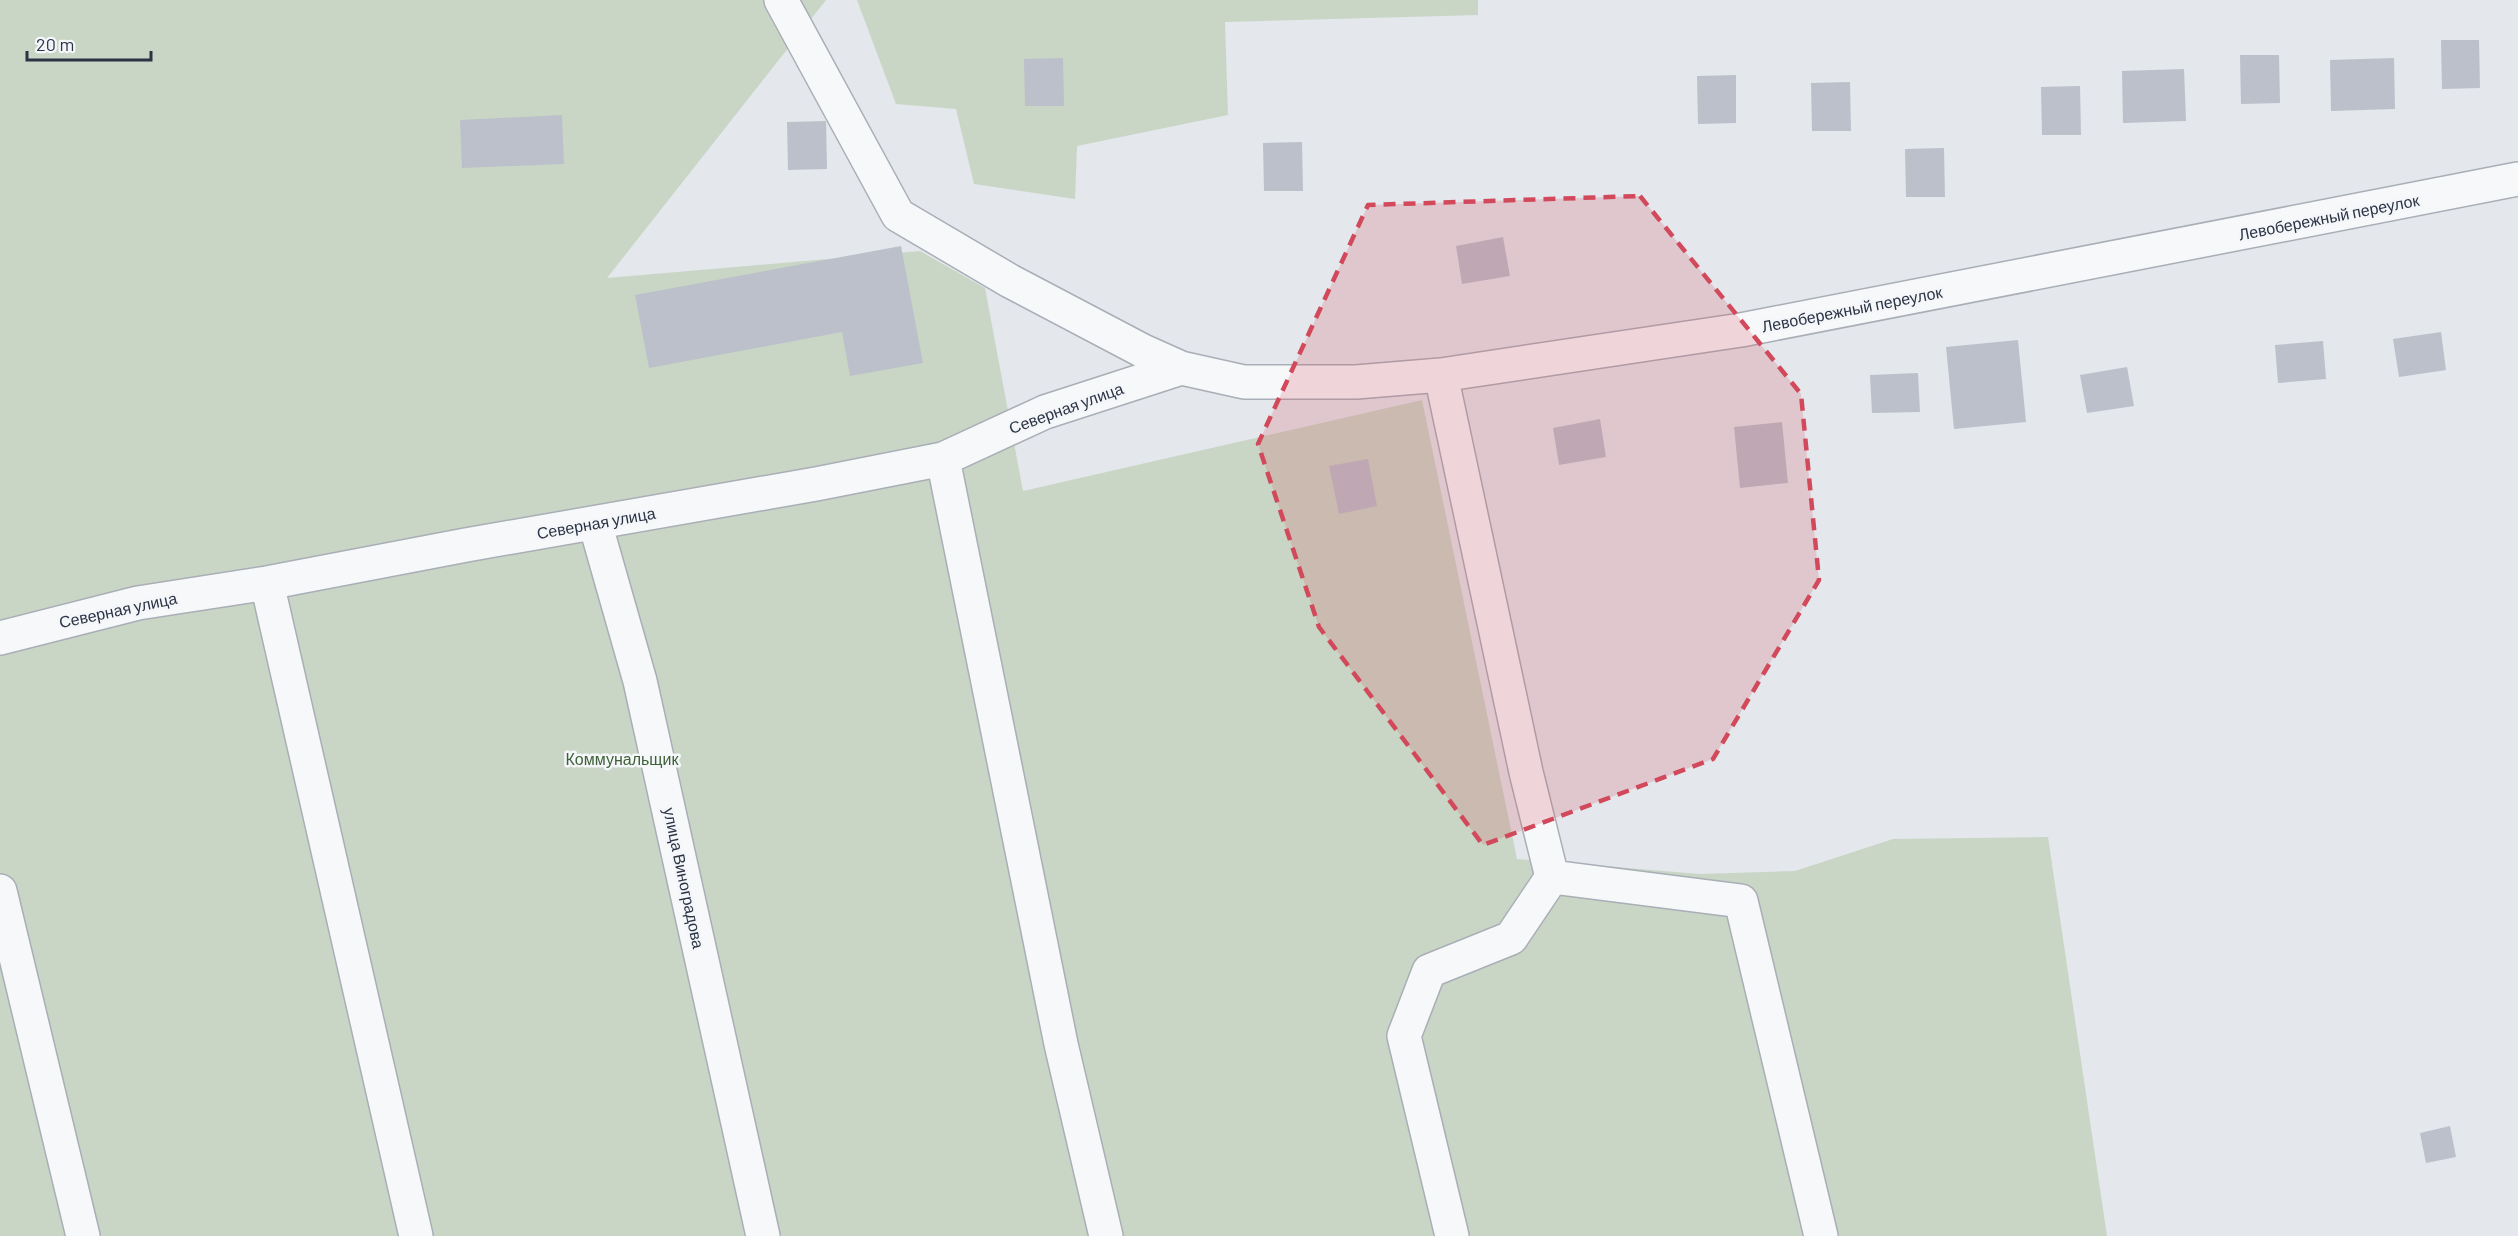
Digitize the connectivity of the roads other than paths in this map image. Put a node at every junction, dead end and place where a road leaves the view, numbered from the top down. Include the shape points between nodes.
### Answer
1 (781, 0) edge
2 (2518, 179) edge
3 (1181, 368) junction
4 (1441, 375) junction
5 (943, 459) junction
6 (595, 523) junction
7 (267, 583) junction
8 (0, 638) edge
9 (1552, 877) junction
10 (0, 891) edge
11 (83, 1236) edge
12 (416, 1236) edge
13 (763, 1236) edge
14 (1106, 1236) edge
15 (1452, 1236) edge
16 (1821, 1236) edge

1 - 3 street, Левобережный переулок via 898,215 1010,281
2 - 4 street, Левобережный переулок via 1741,330
3 - 4 street, Левобережный переулок via 1244,382 1356,382
3 - 5 street, Северная улица via 1045,412
4 - 9 street
5 - 6 street, Северная улица
5 - 14 street via 1061,1044
6 - 7 street, Северная улица
6 - 13 street, улица Виноградова via 640,681
7 - 8 street, Северная улица via 138,603
7 - 12 street
9 - 15 street via 1511,938 1429,971 1404,1036
9 - 16 street via 1741,901
10 - 11 street

